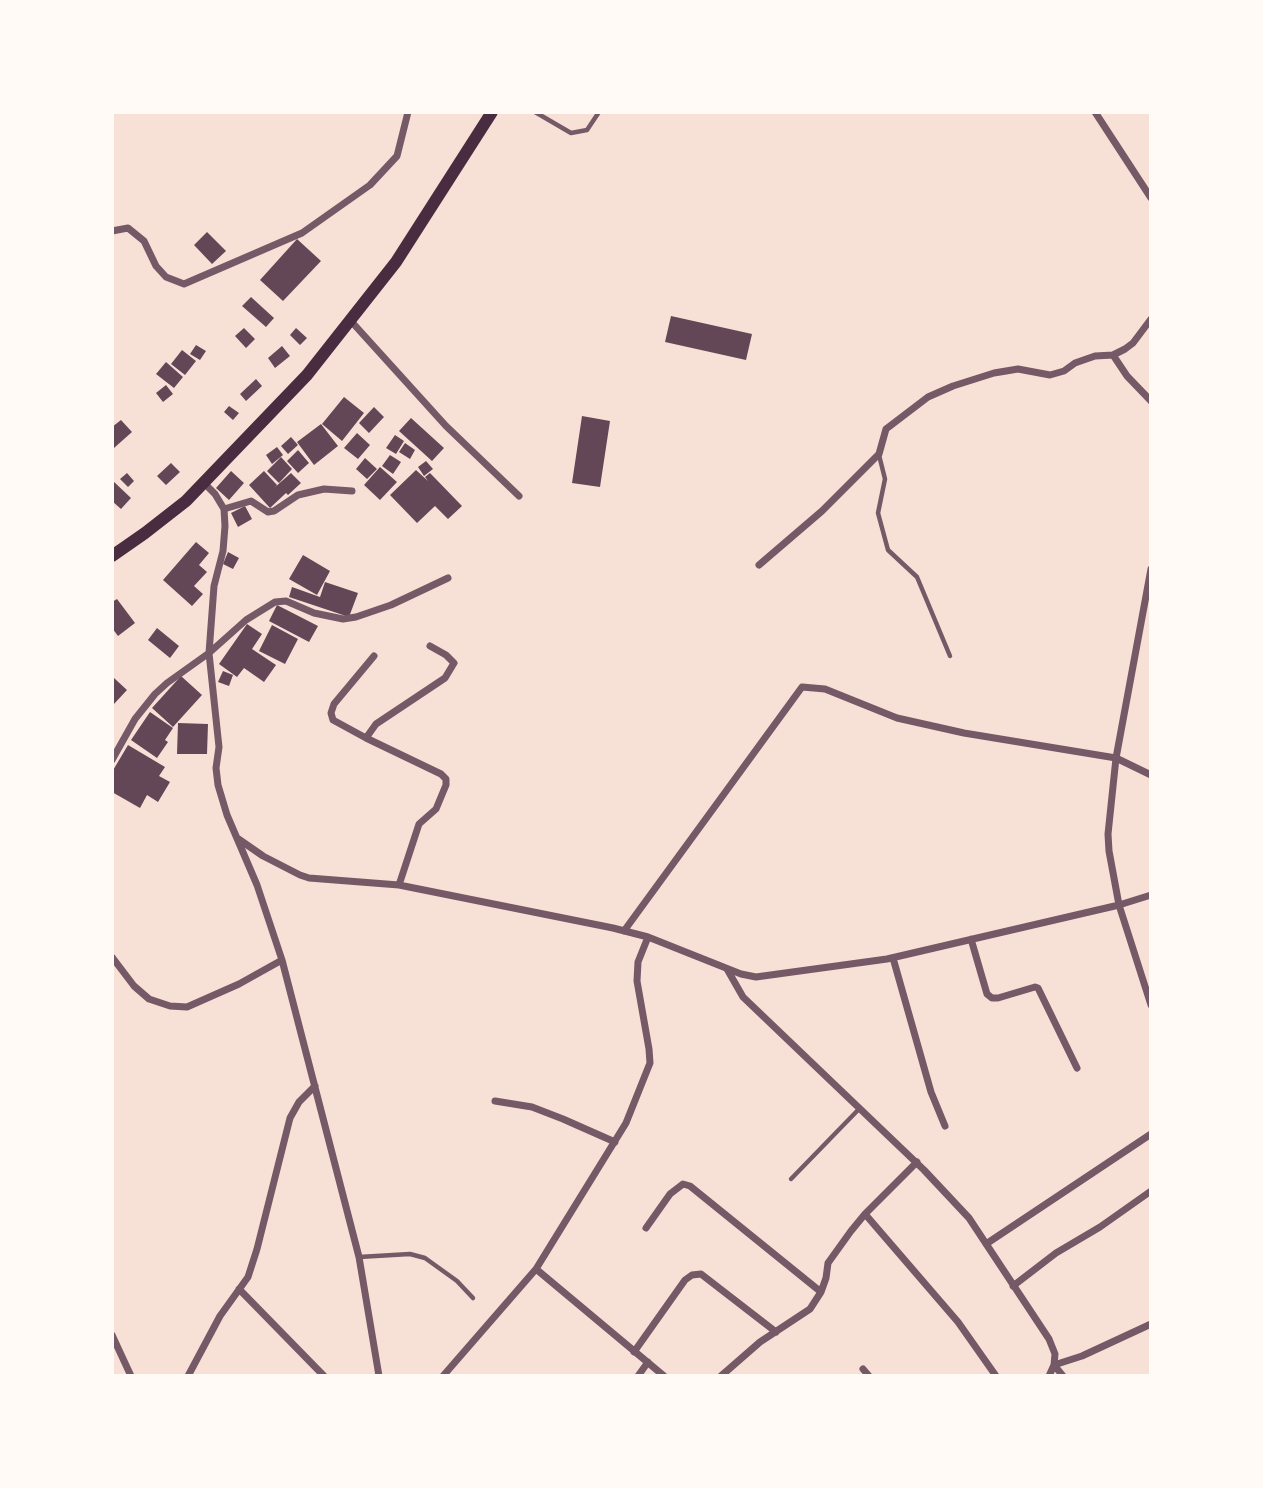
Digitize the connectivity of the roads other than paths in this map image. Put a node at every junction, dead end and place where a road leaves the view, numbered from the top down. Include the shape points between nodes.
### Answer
1 (408, 112) edge
2 (492, 112) edge
3 (534, 112) edge
4 (599, 112) edge
5 (1095, 112) edge
6 (1151, 198) edge
7 (112, 231) edge
8 (1151, 319) edge
9 (350, 320) junction
10 (1113, 355) junction
11 (1151, 401) edge
12 (879, 454) junction
13 (204, 483) junction
14 (352, 491) dead end
15 (519, 496) dead end
16 (224, 509) junction
17 (112, 556) edge
18 (759, 565) dead end
19 (1151, 569) edge
20 (448, 578) dead end
21 (430, 646) dead end
22 (209, 653) junction
23 (374, 656) dead end
24 (950, 656) dead end
25 (366, 738) junction
26 (1116, 758) junction
27 (112, 760) edge
28 (1151, 775) edge
29 (237, 838) junction
30 (399, 885) junction
31 (1151, 895) edge
32 (1119, 905) junction
33 (624, 930) junction
34 (648, 937) junction
35 (971, 939) junction
36 (112, 957) edge
37 (893, 958) junction
38 (282, 960) junction
39 (727, 969) junction
40 (1151, 1004) edge
41 (1077, 1068) dead end
42 (314, 1086) junction
43 (495, 1101) dead end
44 (859, 1109) junction
45 (945, 1126) dead end
46 (1151, 1134) edge
47 (615, 1142) junction
48 (917, 1163) junction
49 (791, 1178) dead end
50 (1151, 1191) edge
51 (865, 1214) junction
52 (646, 1228) dead end
53 (986, 1244) junction
54 (359, 1257) junction
55 (536, 1269) junction
56 (1013, 1286) junction
57 (239, 1289) junction
58 (821, 1292) junction
59 (472, 1298) dead end
60 (1151, 1324) edge
61 (776, 1332) junction
62 (112, 1335) edge
63 (634, 1352) junction
64 (648, 1362) junction
65 (1054, 1365) junction
66 (863, 1369) dead end
67 (131, 1376) edge
68 (188, 1376) edge
69 (324, 1376) edge
70 (379, 1376) edge
71 (443, 1376) edge
72 (638, 1376) edge
73 (664, 1376) edge
74 (722, 1376) edge
75 (869, 1376) edge
76 (996, 1376) edge
77 (1049, 1376) edge
78 (1063, 1376) edge

1 - 7 street via 397,156 370,185 302,233 184,284 166,277 144,241 128,228
2 - 9 main road via 396,262
3 - 4 lane via 571,133 587,130
5 - 6 street
8 - 10 street via 1133,343
9 - 13 main road via 307,375
9 - 15 street via 446,426
10 - 11 street
10 - 12 street via 1095,356 1050,375 1018,369 953,386 928,397 886,429
12 - 18 street
12 - 24 lane via 885,479 878,513 888,550 917,577
13 - 16 street
13 - 17 main road
14 - 16 street via 324,489 299,495 268,512 251,501
16 - 22 street
19 - 26 street
20 - 22 street via 391,605 343,619 286,601 275,603 246,620
21 - 25 street via 454,663 445,678 376,724
22 - 27 street via 155,694
22 - 29 street via 219,747 218,785
23 - 25 street via 331,713 332,720
25 - 30 street via 446,779 436,809 419,824
26 - 28 street
26 - 32 street via 1108,834
26 - 33 street via 897,718 825,689 802,687
29 - 30 street via 309,878
29 - 38 street
30 - 33 street
31 - 32 street
32 - 35 street
32 - 40 street
33 - 34 street
34 - 39 street
34 - 47 street via 638,962 637,981 650,1063
35 - 37 street
35 - 41 street via 987,994 998,998 1038,988
36 - 38 street via 149,999 187,1007
37 - 39 street via 756,977
37 - 45 street
38 - 42 street
39 - 44 street via 743,997
42 - 54 street
42 - 57 street via 290,1118 257,1249
43 - 47 street via 532,1107
44 - 48 street
44 - 49 lane
46 - 53 street
47 - 55 street
48 - 51 street
48 - 53 street
50 - 56 street
51 - 58 street via 828,1263
51 - 76 street via 958,1322
52 - 58 street via 670,1194 683,1184 690,1186
53 - 56 street
54 - 59 lane via 410,1254 425,1258
54 - 70 street
55 - 63 street
55 - 71 street
56 - 65 street via 1049,1339
57 - 68 street
57 - 69 street
58 - 61 street via 810,1309
60 - 65 street
61 - 63 street via 701,1275 692,1275
61 - 74 street
62 - 67 street
63 - 64 street
64 - 72 street
64 - 73 street
65 - 77 street
65 - 78 street
66 - 75 street

